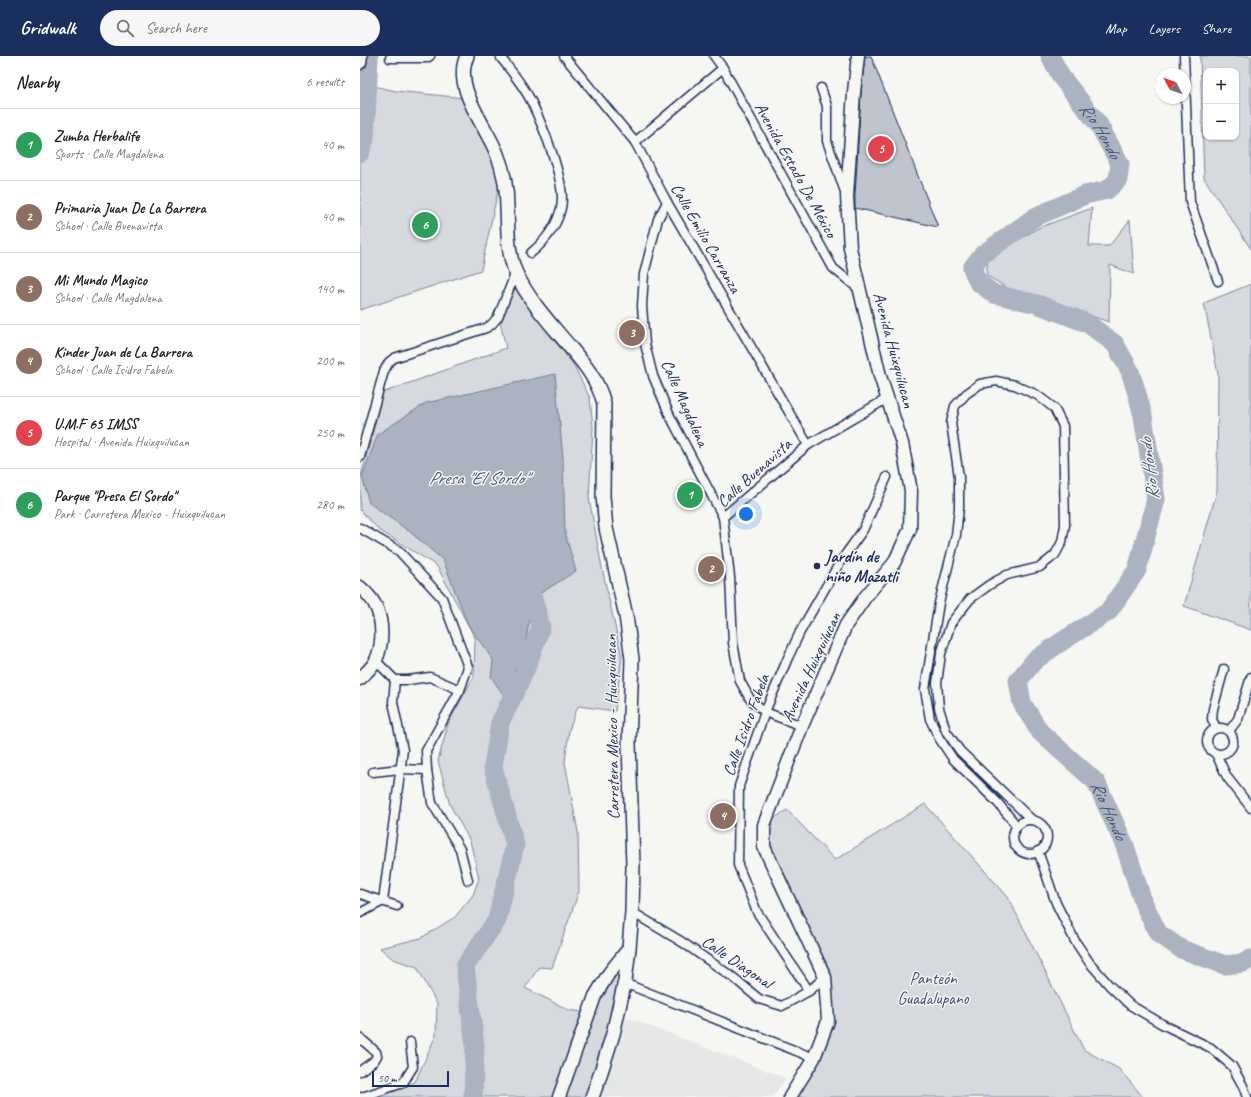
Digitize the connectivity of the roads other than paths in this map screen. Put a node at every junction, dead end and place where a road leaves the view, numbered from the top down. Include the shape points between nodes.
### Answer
1 (363, 56) edge
2 (430, 56) edge
3 (467, 56) edge
4 (564, 56) edge
5 (714, 56) edge
6 (858, 56) edge
7 (1184, 56) edge
8 (391, 57) edge
9 (502, 57) edge
10 (360, 65) edge
11 (723, 68) junction
12 (821, 88) dead end
13 (635, 142) junction
14 (847, 196) junction
15 (667, 202) junction
16 (531, 253) dead end
17 (516, 272) junction
18 (1218, 281) dead end
19 (860, 290) junction
20 (888, 398) junction
21 (808, 445) junction
22 (360, 456) edge
23 (887, 477) dead end
24 (723, 517) junction
25 (360, 528) edge
26 (360, 587) edge
27 (376, 661) junction
28 (1224, 669) dead end
29 (1251, 677) edge
30 (360, 679) edge
31 (395, 680) junction
32 (460, 690) junction
33 (765, 712) junction
34 (802, 726) junction
35 (1216, 728) junction
36 (1229, 731) junction
37 (1216, 754) junction
38 (400, 769) junction
39 (427, 770) junction
40 (373, 772) dead end
41 (1251, 808) edge
42 (1032, 820) junction
43 (1017, 826) junction
44 (1038, 851) junction
45 (468, 880) dead end
46 (360, 894) edge
47 (383, 901) junction
48 (396, 906) dead end
49 (632, 912) junction
50 (360, 913) edge
51 (629, 948) junction
52 (825, 977) junction
53 (624, 983) junction
54 (809, 991) junction
55 (360, 1038) edge
56 (410, 1042) dead end
57 (814, 1058) junction
58 (360, 1071) edge
59 (362, 1097) edge
60 (559, 1097) edge
61 (592, 1097) edge
62 (790, 1097) edge
63 (1247, 1097) edge

1 - 10 street
2 - 8 street
3 - 17 main road, Carretera Mexico - Huixquilucan via 463,68 468,97 502,167 508,242
4 - 13 street, Calle Emilio Carranza
5 - 11 street, Avenida Estado De México
6 - 14 street, Avenida Huixquilucan
7 - 18 street via 1190,202
9 - 16 street via 530,100 557,167 562,190 561,208 554,226
11 - 13 street
11 - 19 street, Avenida Estado De México via 833,268
12 - 14 street via 827,106 827,141
13 - 15 street, Calle Emilio Carranza
14 - 19 street, Avenida Huixquilucan via 850,248
15 - 21 street, Calle Emilio Carranza
15 - 24 street, Calle Magdalena via 658,219 644,274 642,306 646,344 653,376 670,416
17 - 22 street via 498,317 491,326 394,358 390,362 384,371
17 - 49 main road, Carretera Mexico - Huixquilucan via 538,308 588,370 601,392 604,403 603,496 606,528 626,616 632,659 629,744
19 - 20 street, Avenida Huixquilucan via 880,376
20 - 21 street, Calle Buenavista
20 - 34 street, Avenida Huixquilucan via 902,443 911,491 910,529 894,563 846,625
21 - 24 street, Calle Buenavista
23 - 33 street, Calle Isidro Fabela via 863,530 840,562 800,632
24 - 33 street, Calle Buenavista via 730,577 733,643 740,681 750,699
25 - 32 street via 399,550 442,598 468,667
26 - 27 street via 377,608 381,622 380,649
27 - 30 street
27 - 31 street
28 - 35 street via 1212,709 1212,719
29 - 36 street via 1238,719
31 - 32 street via 430,677
31 - 38 street via 393,702 403,750
32 - 39 street via 426,751
33 - 34 street, Calle Buenavista
33 - 54 street, Calle Isidro Fabela via 739,786 738,865 757,912
34 - 52 street, Avenida Huixquilucan via 764,825 764,847
35 - 36 street
35 - 37 street via 1207,739 1209,748
36 - 37 street via 1234,739 1232,748 1225,754
37 - 41 street via 1228,777
38 - 39 street
38 - 40 street
38 - 47 street
39 - 45 street via 432,803 460,849
42 - 43 street via 1026,820
42 - 43 street via 960,751 946,730 939,708 937,683 941,654 951,623 970,599 989,585 1007,575 1040,567 1055,554 1062,542 1065,525 1063,426 1054,408 1037,395 1015,385 996,381 980,384 966,394 955,406 951,423 959,477 959,508 956,535 939,603 925,689 930,719 953,759 997,802
42 - 44 street via 1041,824 1047,838
43 - 44 street via 1013,841 1018,850 1028,854
44 - 63 street via 1056,902 1075,941 1089,962 1130,1005 1211,1048 1232,1066
46 - 47 street
47 - 48 street
47 - 50 street
49 - 51 main road, Carretera Mexico - Huixquilucan
49 - 54 street, Calle Diagonal via 682,942 759,998 782,1006
51 - 53 main road, Carretera Mexico - Huixquilucan
51 - 60 street via 595,996
52 - 54 street, Calle Diagonal
52 - 57 street, Avenida Huixquilucan via 828,1021
53 - 57 street
53 - 61 main road, Carretera Mexico - Huixquilucan via 613,1034
55 - 58 street via 376,1052 377,1056
56 - 59 street via 414,1066 403,1083
57 - 62 street, Avenida Huixquilucan

